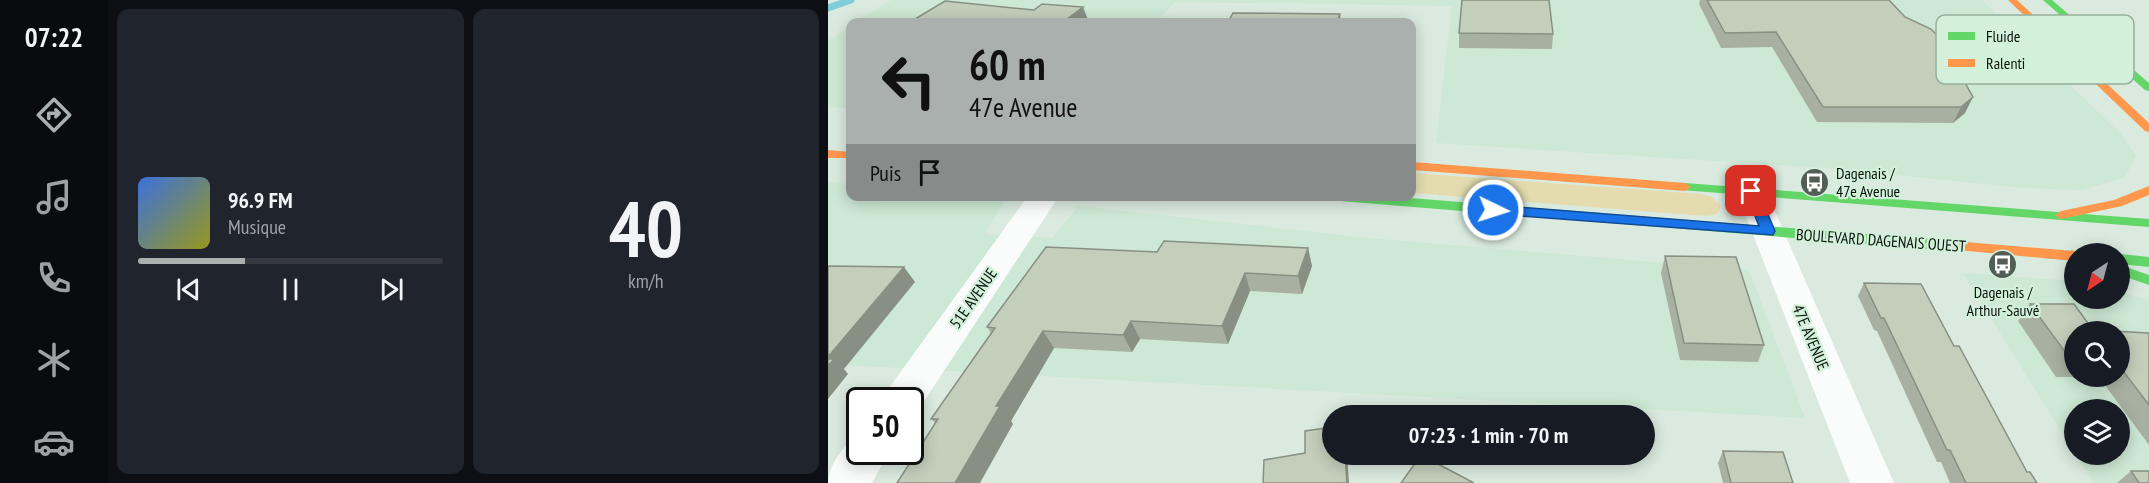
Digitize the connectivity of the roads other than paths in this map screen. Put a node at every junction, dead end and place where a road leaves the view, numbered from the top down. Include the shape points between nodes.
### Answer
1 (2012, 0) edge
2 (2047, 0) edge
3 (2028, 15) edge
4 (2064, 15) edge
5 (2134, 75) edge
6 (2101, 84) edge
7 (2149, 88) edge
8 (2149, 129) edge
9 (828, 154) edge
10 (846, 155) edge
11 (1416, 166) edge
12 (2149, 190) edge
13 (1751, 191) junction
14 (1041, 201) edge
15 (1391, 201) edge
16 (2061, 215) junction
17 (2149, 223) edge
18 (1768, 231) junction
19 (2064, 255) edge
20 (2130, 260) edge
21 (2149, 262) edge
22 (2130, 273) edge
23 (2149, 280) edge
24 (912, 387) edge
25 (859, 465) edge
26 (846, 483) edge
27 (1872, 483) edge

1 - 3 main road
2 - 4 main road
5 - 7 main road
6 - 8 main road
9 - 10 main road
11 - 13 main road
12 - 16 main road via 2117,203
13 - 16 main road
13 - 18 street, 47E AVENUE
14 - 24 street, 51E AVENUE
15 - 18 main road, BOULEVARD DAGENAIS OUEST
16 - 17 main road
18 - 19 main road, BOULEVARD DAGENAIS OUEST
18 - 27 street, 47E AVENUE
20 - 21 main road
22 - 23 main road
25 - 26 street

